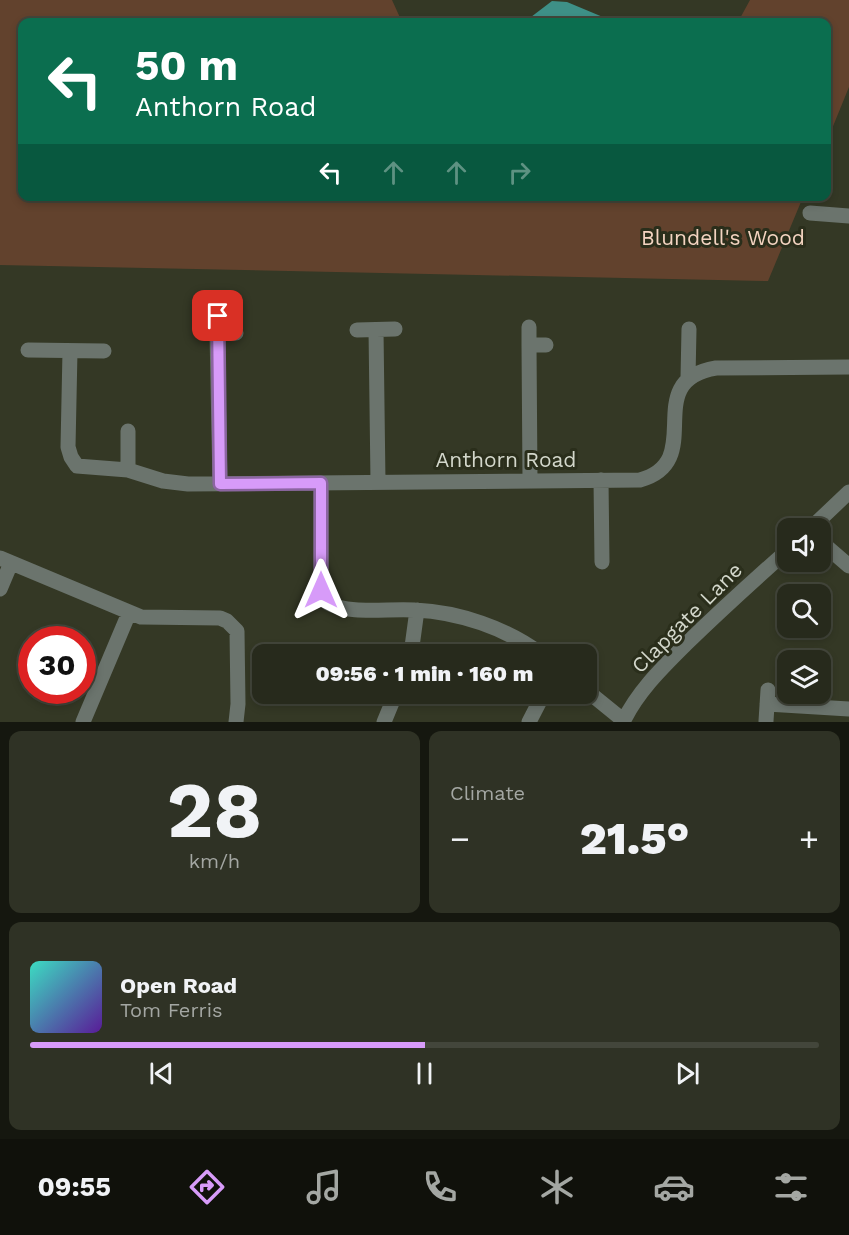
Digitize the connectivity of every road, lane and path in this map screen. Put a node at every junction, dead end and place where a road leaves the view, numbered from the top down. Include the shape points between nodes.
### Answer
1 (818, 208) dead end
2 (849, 216) edge
3 (218, 316) dead end
4 (528, 327) dead end
5 (689, 328) dead end
6 (395, 329) dead end
7 (357, 330) dead end
8 (376, 330) junction
9 (217, 333) junction
10 (236, 333) dead end
11 (529, 345) junction
12 (546, 345) dead end
13 (28, 350) dead end
14 (70, 351) junction
15 (104, 351) dead end
16 (849, 367) edge
17 (688, 378) junction
18 (128, 431) dead end
19 (128, 470) junction
20 (530, 480) junction
21 (601, 480) junction
22 (378, 482) junction
23 (321, 483) junction
24 (220, 484) junction
25 (849, 492) edge
26 (822, 518) edge
27 (831, 550) edge
28 (777, 560) edge
29 (5, 561) edge
30 (602, 562) dead end
31 (849, 566) edge
32 (0, 589) edge
33 (417, 610) junction
34 (129, 614) junction
35 (412, 644) edge
36 (525, 644) edge
37 (597, 699) edge
38 (391, 704) edge
39 (538, 704) edge
40 (849, 709) edge
41 (623, 721) edge
42 (766, 721) edge
43 (83, 722) edge
44 (236, 722) edge
45 (384, 722) edge
46 (529, 722) edge

1 - 2 street
3 - 9 street
4 - 11 street
5 - 17 street
6 - 8 street
7 - 8 street
8 - 22 street
9 - 10 street
9 - 24 street
11 - 12 street
11 - 20 street
13 - 14 street
14 - 15 street
14 - 19 street, Anthorn Road via 70,458 77,466
16 - 17 street via 716,368
17 - 21 street, Anthorn Road via 675,403 675,446 663,468 640,480
18 - 19 street
19 - 24 street, Anthorn Road via 164,481
20 - 21 street, Anthorn Road
20 - 22 street, Anthorn Road
21 - 30 street via 594,545
22 - 23 street, Anthorn Road
23 - 24 street, Anthorn Road
23 - 33 street via 321,590 327,603 341,608
25 - 26 street
27 - 31 street
28 - 41 street, Clapgate Lane via 661,669
29 - 32 street
29 - 34 street
33 - 35 street
33 - 36 street via 484,624
34 - 43 street
34 - 44 street via 155,619 220,618 233,625 237,631
37 - 41 street
38 - 45 street
39 - 46 street
40 - 42 street via 768,697

